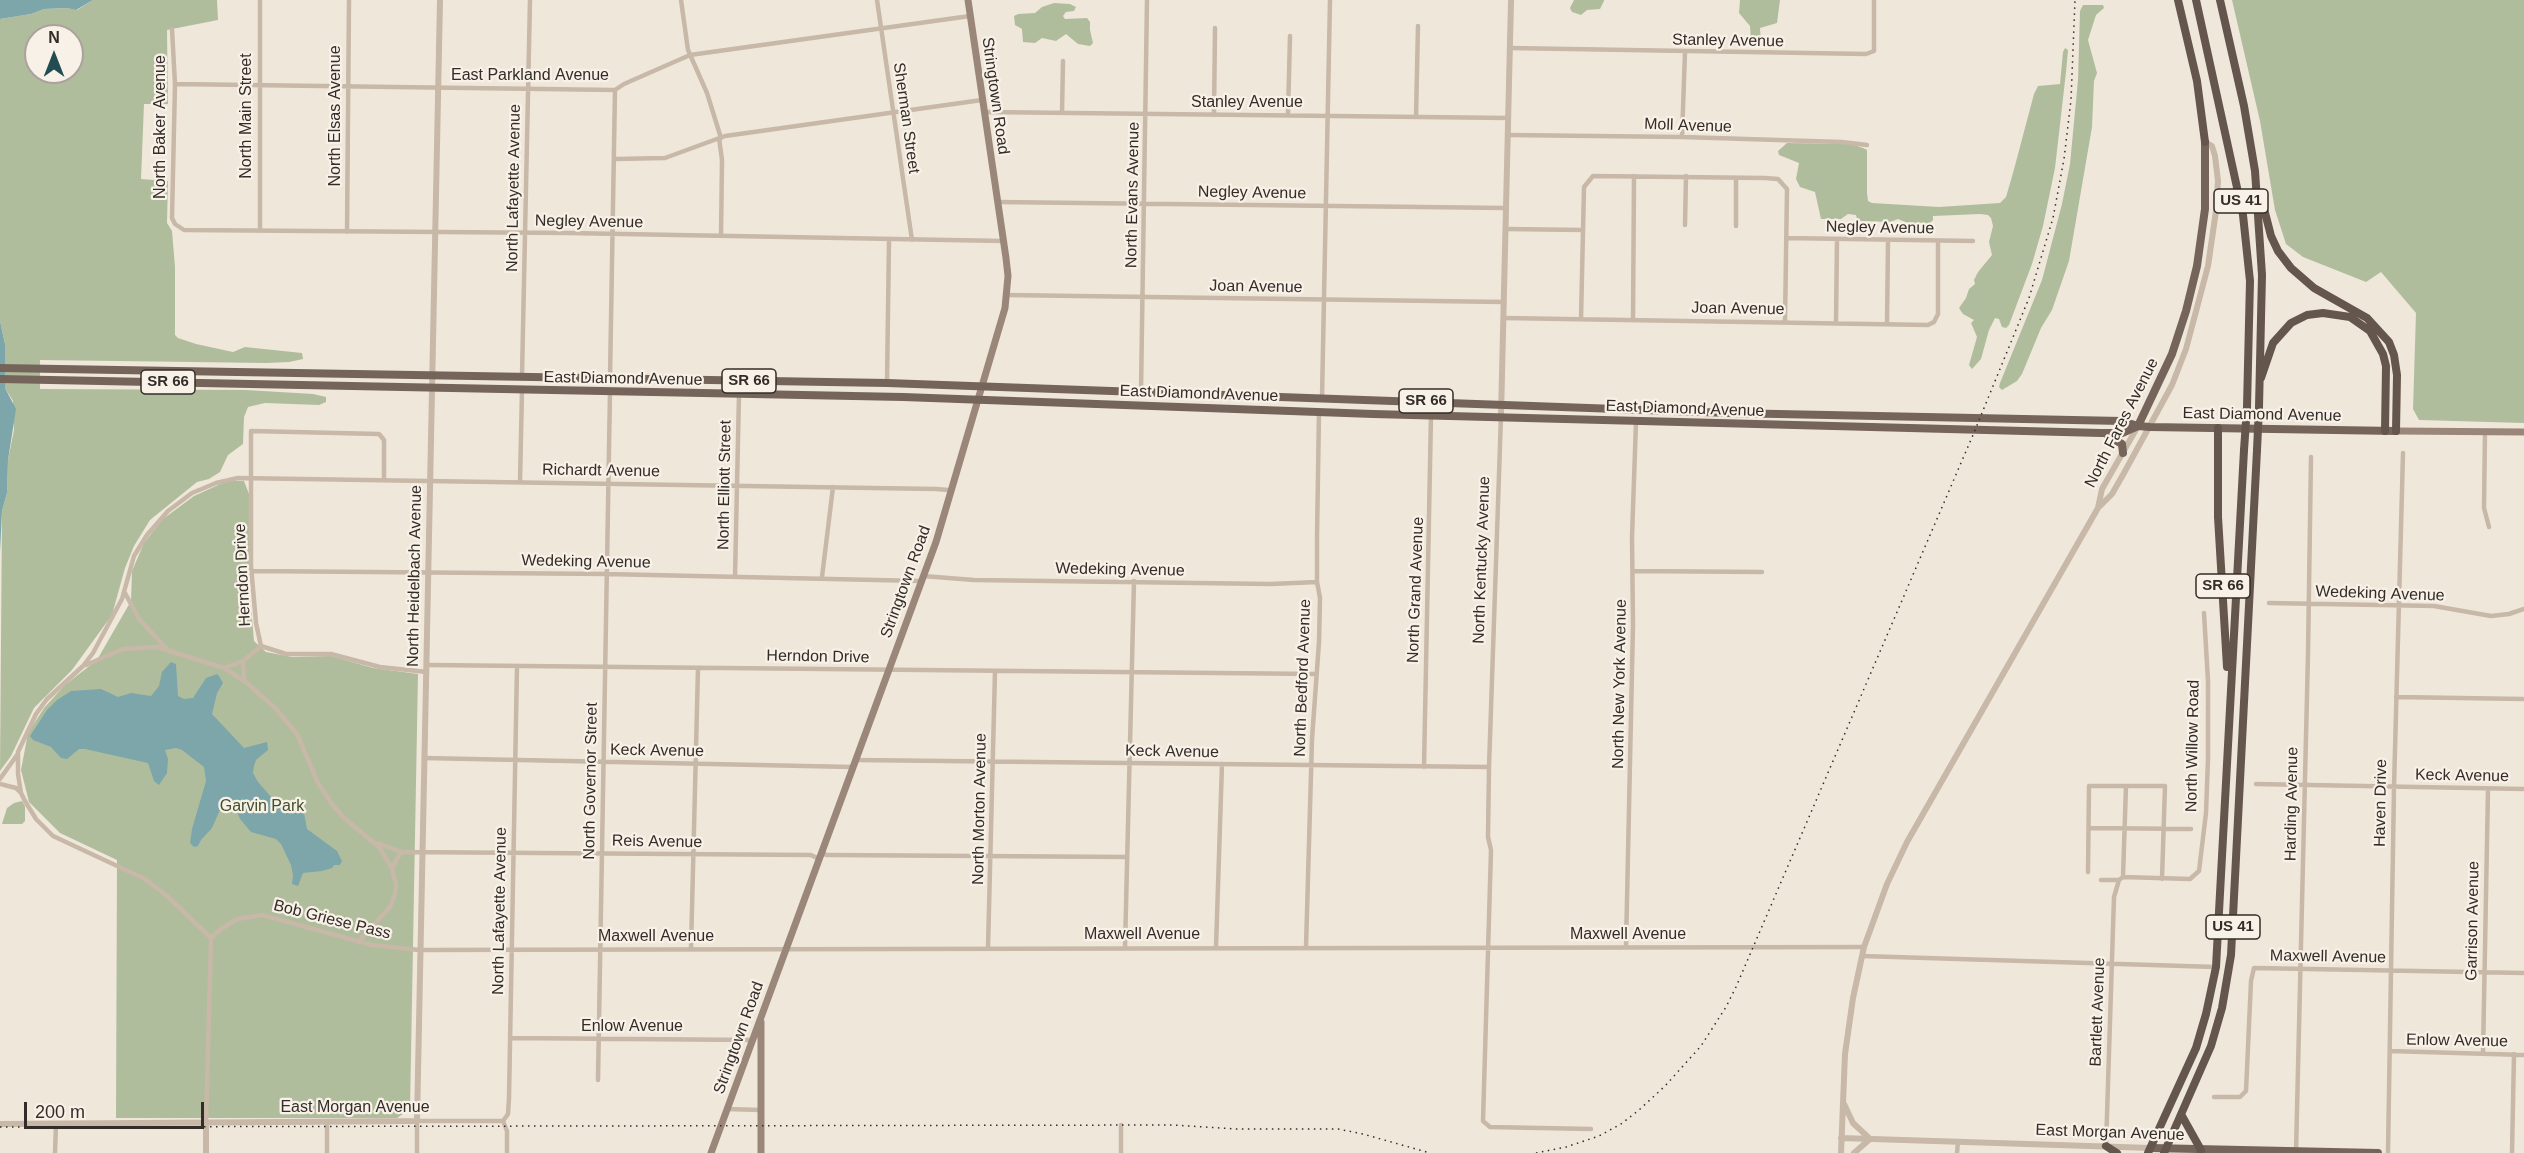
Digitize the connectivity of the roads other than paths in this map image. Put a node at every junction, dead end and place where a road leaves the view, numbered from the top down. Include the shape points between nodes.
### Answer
1 (260, 0) edge
2 (349, 0) edge
3 (440, 0) edge
4 (530, 0) edge
5 (681, 0) edge
6 (877, 0) edge
7 (968, 0) edge
8 (1147, 0) edge
9 (1330, 0) edge
10 (1511, 0) edge
11 (1874, 0) edge
12 (2178, 0) edge
13 (2196, 0) edge
14 (2220, 0) edge
15 (970, 16) junction
16 (1418, 26) dead end
17 (881, 28) junction
18 (1215, 28) dead end
19 (172, 29) dead end
20 (1290, 36) dead end
21 (1510, 48) junction
22 (1685, 52) junction
23 (690, 55) junction
24 (1063, 61) dead end
25 (175, 84) junction
26 (260, 85) junction
27 (350, 87) junction
28 (439, 88) junction
29 (527, 88) junction
30 (615, 90) junction
31 (982, 100) junction
32 (893, 112) junction
33 (985, 112) junction
34 (1062, 112) junction
35 (1146, 114) junction
36 (1214, 115) junction
37 (1288, 115) junction
38 (1327, 116) junction
39 (1416, 117) junction
40 (1508, 118) junction
41 (1508, 135) junction
42 (1682, 137) junction
43 (720, 138) junction
44 (2205, 142) junction
45 (1867, 145) dead end
46 (615, 159) junction
47 (2255, 171) junction
48 (1634, 176) junction
49 (1686, 177) junction
50 (1736, 178) junction
51 (997, 202) junction
52 (1144, 204) junction
53 (1325, 206) junction
54 (1506, 208) junction
55 (175, 225) joint
56 (1685, 225) dead end
57 (1736, 226) dead end
58 (1506, 229) junction
59 (1582, 230) junction
60 (260, 231) junction
61 (347, 232) junction
62 (436, 232) junction
63 (526, 233) junction
64 (613, 234) junction
65 (721, 236) junction
66 (1786, 238) junction
67 (1837, 239) junction
68 (889, 240) junction
69 (912, 240) junction
70 (1888, 240) junction
71 (1003, 241) junction
72 (1938, 241) junction
73 (1973, 241) dead end
74 (1007, 295) junction
75 (1142, 297) junction
76 (1323, 300) junction
77 (1504, 302) junction
78 (1504, 318) junction
79 (1581, 319) junction
80 (1633, 320) junction
81 (1785, 322) junction
82 (1836, 323) junction
83 (1887, 324) junction
84 (0, 368) edge
85 (432, 375) junction
86 (522, 376) junction
87 (610, 378) junction
88 (2261, 378) junction
89 (0, 379) edge
90 (887, 383) junction
91 (983, 386) junction
92 (432, 388) junction
93 (522, 390) junction
94 (1141, 391) junction
95 (610, 392) junction
96 (739, 394) junction
97 (1322, 398) junction
98 (979, 400) junction
99 (1501, 403) junction
100 (1319, 412) junction
101 (1431, 414) junction
102 (1501, 416) junction
103 (1636, 422) junction
104 (2138, 426) junction
105 (2150, 427) junction
106 (2218, 428) junction
107 (2385, 431) junction
108 (2396, 431) junction
109 (2485, 432) junction
110 (2524, 432) edge
111 (2101, 433) junction
112 (2123, 453) junction
113 (2403, 453) dead end
114 (2310, 457) dead end
115 (249, 477) junction
116 (384, 480) junction
117 (430, 481) junction
118 (520, 482) junction
119 (608, 483) junction
120 (737, 485) junction
121 (833, 487) junction
122 (951, 493) junction
123 (2098, 508) junction
124 (2489, 527) dead end
125 (252, 571) junction
126 (1633, 571) junction
127 (1761, 572) dead end
128 (428, 573) junction
129 (606, 574) junction
130 (735, 577) junction
131 (822, 577) junction
132 (922, 578) junction
133 (1134, 581) junction
134 (1317, 582) junction
135 (124, 592) junction
136 (2269, 603) dead end
137 (2309, 604) junction
138 (2398, 605) junction
139 (2524, 609) edge
140 (2204, 614) dead end
141 (261, 646) junction
142 (168, 650) junction
143 (243, 661) junction
144 (83, 666) junction
145 (517, 666) junction
146 (605, 667) junction
147 (224, 668) junction
148 (698, 668) junction
149 (427, 669) junction
150 (888, 670) junction
151 (995, 671) junction
152 (1132, 673) junction
153 (1316, 674) junction
154 (246, 682) junction
155 (2396, 696) junction
156 (2524, 699) edge
157 (2228, 744) junction
158 (18, 753) junction
159 (424, 758) junction
160 (515, 760) junction
161 (603, 762) junction
162 (993, 762) junction
163 (1130, 763) junction
164 (696, 764) junction
165 (854, 764) junction
166 (1222, 764) junction
167 (1312, 765) junction
168 (1424, 767) junction
169 (1489, 767) junction
170 (0, 779) edge
171 (0, 784) edge
172 (2256, 784) dead end
173 (2304, 785) junction
174 (2126, 786) junction
175 (2394, 787) junction
176 (2488, 789) junction
177 (2524, 789) edge
178 (21, 793) junction
179 (2089, 828) junction
180 (2126, 828) junction
181 (2165, 829) junction
182 (2191, 829) dead end
183 (371, 839) junction
184 (823, 849) junction
185 (401, 852) junction
186 (422, 852) junction
187 (513, 852) junction
188 (602, 853) junction
189 (694, 854) junction
190 (990, 856) junction
191 (1127, 857) junction
192 (819, 858) junction
193 (392, 868) junction
194 (2088, 872) dead end
195 (2121, 878) junction
196 (2162, 879) junction
197 (2101, 880) dead end
198 (211, 938) junction
199 (359, 941) junction
200 (1306, 946) junction
201 (1486, 946) junction
202 (1626, 946) junction
203 (1125, 947) junction
204 (1216, 947) junction
205 (1864, 947) junction
206 (988, 948) junction
207 (600, 949) junction
208 (691, 949) junction
209 (786, 949) junction
210 (419, 950) junction
211 (511, 950) junction
212 (1862, 956) junction
213 (2112, 964) junction
214 (2216, 967) junction
215 (2300, 969) junction
216 (2391, 970) junction
217 (2484, 972) junction
218 (2524, 972) edge
219 (761, 1016) junction
220 (510, 1038) junction
221 (599, 1039) junction
222 (753, 1040) junction
223 (2390, 1051) junction
224 (2483, 1054) junction
225 (2514, 1054) junction
226 (2524, 1055) edge
227 (598, 1080) dead end
228 (2214, 1097) dead end
229 (1842, 1101) junction
230 (727, 1109) junction
231 (760, 1110) junction
232 (2182, 1116) junction
233 (417, 1121) junction
234 (503, 1121) junction
235 (327, 1122) junction
236 (0, 1124) edge
237 (56, 1124) junction
238 (206, 1124) junction
239 (1121, 1125) dead end
240 (1591, 1129) dead end
241 (1842, 1138) junction
242 (1870, 1139) junction
243 (1958, 1142) junction
244 (2106, 1146) junction
245 (2150, 1150) edge
246 (2165, 1151) edge
247 (2201, 1151) edge
248 (2233, 1152) edge
249 (2296, 1152) edge
250 (55, 1153) edge
251 (206, 1153) edge
252 (327, 1153) edge
253 (417, 1153) edge
254 (507, 1153) edge
255 (711, 1153) edge
256 (760, 1153) edge
257 (1120, 1153) edge
258 (1841, 1153) edge
259 (1854, 1153) edge
260 (1957, 1153) edge
261 (2117, 1153) edge
262 (2378, 1153) edge
263 (2388, 1153) edge
264 (2512, 1153) edge

1 - 26 street, North Main Street
2 - 27 street, North Elsas Avenue
3 - 28 street, North Heidelbach Avenue
4 - 29 street, North Lafayette Avenue
5 - 23 street
6 - 17 street, Sherman Street
7 - 15 main road, Stringtown Road
8 - 35 street, North Evans Avenue
9 - 38 street
10 - 21 street, North Kentucky Avenue
11 - 22 street, Stanley Avenue via 1874,51 1856,55
12 - 44 highway via 2197,81
13 - 157 highway, US 41, bridge via 2237,183 2250,281
14 - 47 highway, US 41
15 - 17 street, East Parkland Avenue
15 - 31 main road, Stringtown Road
16 - 39 street
17 - 23 street, East Parkland Avenue
17 - 32 street, Sherman Street
18 - 36 street
19 - 25 street, North Baker Avenue
20 - 37 street
21 - 22 street, Stanley Avenue
21 - 40 street, North Kentucky Avenue
22 - 42 street
23 - 30 street, East Parkland Avenue
23 - 43 street
24 - 34 street
25 - 26 street, East Parkland Avenue
25 - 55 street, North Baker Avenue
26 - 27 street, East Parkland Avenue
26 - 60 street, North Main Street
27 - 28 street, East Parkland Avenue
27 - 61 street, North Elsas Avenue
28 - 29 street, East Parkland Avenue
28 - 62 street, North Heidelbach Avenue
29 - 30 street, East Parkland Avenue
29 - 63 street, North Lafayette Avenue
30 - 46 street
31 - 32 street
31 - 33 main road, Stringtown Road
32 - 43 street
32 - 69 street, Sherman Street
33 - 34 street, Stanley Avenue
33 - 51 main road, Stringtown Road
34 - 35 street, Stanley Avenue
35 - 36 street, Stanley Avenue
35 - 52 street, North Evans Avenue
36 - 37 street, Stanley Avenue
37 - 38 street, Stanley Avenue
38 - 39 street, Stanley Avenue
38 - 53 street
39 - 40 street, Stanley Avenue
40 - 41 street, North Kentucky Avenue
41 - 42 street, Moll Avenue
41 - 54 street, North Kentucky Avenue
42 - 45 street, Moll Avenue
43 - 46 street via 665,158
43 - 65 street
44 - 104 main road, North Fares Avenue via 2205,208 2197,266 2172,354
44 - 105 street, North Fares Avenue via 2213,149 2218,181 2210,258 2186,349
46 - 64 street
47 - 88 highway, US 41 via 2262,275
47 - 108 highway via 2271,236 2291,268 2314,288 2367,318 2389,342 2397,375
48 - 49 street
48 - 59 street via 1596,175 1588,180 1584,187
48 - 80 street
49 - 50 street
49 - 56 street
50 - 57 street
50 - 66 street via 1778,179 1787,189
51 - 52 street, Negley Avenue
51 - 71 main road, Stringtown Road
52 - 53 street, Negley Avenue
52 - 75 street, North Evans Avenue
53 - 54 street, Negley Avenue
53 - 76 street
54 - 58 street, North Kentucky Avenue
55 - 60 street, Negley Avenue via 188,231
58 - 59 street
58 - 77 street, North Kentucky Avenue
59 - 79 street
60 - 61 street, Negley Avenue
61 - 62 street, Negley Avenue
62 - 63 street, Negley Avenue
62 - 85 street, North Heidelbach Avenue
63 - 64 street, Negley Avenue
63 - 86 street, North Lafayette Avenue
64 - 65 street, Negley Avenue
64 - 87 street
65 - 68 street, Negley Avenue
66 - 67 street, Negley Avenue
66 - 81 street
67 - 70 street, Negley Avenue
67 - 82 street
68 - 69 street, Negley Avenue
68 - 90 street
69 - 71 street, Negley Avenue
70 - 72 street, Negley Avenue
70 - 83 street
71 - 74 main road, Stringtown Road
72 - 73 street, Negley Avenue
72 - 83 street, Joan Avenue via 1935,320 1928,325
74 - 75 street, Joan Avenue
74 - 91 main road, Stringtown Road
75 - 76 street, Joan Avenue
75 - 94 street, North Evans Avenue
76 - 77 street, Joan Avenue
76 - 97 street
77 - 78 street, North Kentucky Avenue
78 - 79 street, Joan Avenue
78 - 99 street, North Kentucky Avenue
79 - 80 street, Joan Avenue
80 - 81 street, Joan Avenue
81 - 82 street, Joan Avenue
82 - 83 street, Joan Avenue
84 - 85 main road, East Diamond Avenue / SR 66
85 - 86 main road, East Diamond Avenue / SR 66
85 - 92 street, North Heidelbach Avenue
86 - 87 main road, East Diamond Avenue / SR 66
87 - 90 main road, East Diamond Avenue / SR 66
88 - 107 highway via 2273,343 2291,322 2323,313 2350,317 2370,331 2383,354
88 - 232 highway, US 41, bridge via 2231,956 2217,1027
89 - 92 main road, East Diamond Avenue / SR 66
90 - 91 main road, East Diamond Avenue / SR 66
91 - 94 main road, East Diamond Avenue / SR 66
91 - 98 main road, Stringtown Road
92 - 93 main road, East Diamond Avenue / SR 66
92 - 117 street, North Heidelbach Avenue
93 - 95 main road, East Diamond Avenue / SR 66
93 - 118 street
94 - 97 main road, East Diamond Avenue / SR 66
95 - 96 main road, East Diamond Avenue / SR 66
95 - 119 street, North Governor Street
96 - 98 main road, East Diamond Avenue / SR 66
96 - 120 street, North Elliott Street
97 - 99 main road, East Diamond Avenue / SR 66
98 - 100 main road, East Diamond Avenue / SR 66
98 - 122 main road, Stringtown Road
99 - 102 street, North Kentucky Avenue
99 - 104 main road, East Diamond Avenue / SR 66 via 1729,413 2122,421
100 - 101 main road, East Diamond Avenue / SR 66
100 - 134 street, North Bedford Avenue
101 - 102 main road, East Diamond Avenue / SR 66
101 - 168 street, North Grand Avenue
102 - 103 main road, East Diamond Avenue / SR 66
102 - 169 street, North Kentucky Avenue
103 - 111 main road, East Diamond Avenue / SR 66
103 - 126 street, North New York Avenue
104 - 105 main road, East Diamond Avenue / SR 66
104 - 111 main road, East Diamond Avenue / SR 66 via 2122,434
104 - 112 street, North Fares Avenue
105 - 106 main road, East Diamond Avenue / SR 66
105 - 123 street, North Fares Avenue via 2112,494
106 - 107 main road, East Diamond Avenue / SR 66
106 - 157 highway, SR 66
107 - 108 main road, East Diamond Avenue
108 - 109 main road
109 - 110 main road
109 - 124 street via 2483,500
111 - 112 main road via 2120,442
112 - 123 street, North Fares Avenue via 2102,489
113 - 138 street, Haven Drive
114 - 137 street, Harding Avenue
115 - 116 street, Richardt Avenue
115 - 116 street via 251,431 360,433 379,434 384,440
115 - 125 street, Herndon Drive
115 - 135 street, Richardt Avenue via 216,483 192,493 168,511 134,556
116 - 117 street, Richardt Avenue
117 - 118 street, Richardt Avenue
117 - 128 street, North Heidelbach Avenue
118 - 119 street, Richardt Avenue
119 - 120 street, Richardt Avenue
119 - 129 street, North Governor Street
120 - 121 street, Richardt Avenue
120 - 130 street, North Elliott Street
121 - 122 street, Richardt Avenue via 936,489
121 - 131 street
122 - 132 main road, Stringtown Road
123 - 205 street, North Fares Avenue via 1907,842
125 - 128 street, Wedeking Avenue
125 - 141 street, Herndon Drive
126 - 127 street
126 - 202 street, North New York Avenue
128 - 129 street, Wedeking Avenue
128 - 149 street, North Heidelbach Avenue
129 - 130 street, Wedeking Avenue
129 - 146 street, North Governor Street
130 - 131 street, Wedeking Avenue
131 - 132 street, Wedeking Avenue
132 - 133 street, Wedeking Avenue
132 - 150 main road, Stringtown Road
133 - 134 street, Wedeking Avenue
133 - 152 street
134 - 153 street, North Bedford Avenue via 1320,598
135 - 142 street via 139,619
135 - 144 street, Richardt Avenue via 113,619
136 - 137 street, Wedeking Avenue
137 - 138 street, Wedeking Avenue
137 - 173 street, Harding Avenue
138 - 139 street, Wedeking Avenue via 2434,606 2491,616
138 - 155 street, Haven Drive
140 - 196 street, North Willow Road via 2208,759 2201,859 2196,877
141 - 143 street
141 - 149 street, Herndon Drive via 286,654 331,654 380,667
142 - 144 street via 123,649
142 - 147 street
143 - 147 street
143 - 154 street
144 - 158 street via 42,705
145 - 146 street, Herndon Drive
145 - 149 street, Herndon Drive
145 - 160 street, North Lafayette Avenue
146 - 148 street, Herndon Drive
146 - 161 street, North Governor Street
147 - 154 street
148 - 150 street, Herndon Drive
148 - 164 street
149 - 159 street, North Heidelbach Avenue
150 - 151 street, Herndon Drive
150 - 165 main road, Stringtown Road
151 - 152 street, Herndon Drive
151 - 162 street, North Morton Avenue
152 - 153 street, Herndon Drive
152 - 163 street
153 - 167 street, North Bedford Avenue
154 - 183 street via 290,725 318,783 337,811
155 - 156 street
155 - 175 street, Haven Drive
157 - 214 highway, US 41
158 - 170 street
158 - 178 street
159 - 160 street, Keck Avenue
159 - 186 street, North Heidelbach Avenue
160 - 161 street, Keck Avenue
160 - 187 street, North Lafayette Avenue
161 - 164 street, Keck Avenue
161 - 188 street, North Governor Street
162 - 163 street, Keck Avenue
162 - 165 street, Keck Avenue
162 - 190 street, North Morton Avenue
163 - 166 street, Keck Avenue
163 - 191 street
164 - 165 street, Keck Avenue
164 - 189 street
165 - 184 main road, Stringtown Road
166 - 167 street, Keck Avenue
166 - 204 street
167 - 168 street, Keck Avenue
167 - 200 street, North Bedford Avenue
168 - 169 street, Keck Avenue
169 - 201 street, North Kentucky Avenue via 1491,850
171 - 178 street
172 - 173 street, Keck Avenue
173 - 175 street, Keck Avenue
173 - 215 street, Harding Avenue
174 - 179 street via 2090,786
174 - 180 street, Bartlett Avenue
174 - 181 street via 2165,786
175 - 176 street, Keck Avenue
175 - 216 street, Haven Drive
176 - 177 street, Keck Avenue
176 - 217 street, Garrison Avenue
178 - 198 street via 36,819 53,836 145,879
179 - 180 street
179 - 194 street
180 - 181 street
180 - 195 street, Bartlett Avenue
181 - 182 street
181 - 196 street
183 - 185 street
183 - 193 street
184 - 190 street via 823,853 831,855
184 - 192 main road, Stringtown Road
185 - 186 street, Reis Avenue
185 - 193 street
186 - 187 street, Reis Avenue
186 - 210 street, North Heidelbach Avenue
187 - 188 street, Reis Avenue
187 - 211 street, North Lafayette Avenue
188 - 189 street, Reis Avenue
188 - 207 street, North Governor Street
189 - 192 street, Reis Avenue
189 - 208 street
190 - 191 street
190 - 206 street, North Morton Avenue
191 - 203 street
192 - 209 main road, Stringtown Road
193 - 199 street via 396,885 390,907
195 - 196 street
195 - 197 street
195 - 213 street, Bartlett Avenue via 2114,897
198 - 199 street, Bob Griese Pass via 237,919 262,915
198 - 238 street
199 - 210 street, Bob Griese Pass
200 - 201 street, Maxwell Avenue
200 - 204 street, Maxwell Avenue
201 - 202 street, Maxwell Avenue
201 - 240 street, North Kentucky Avenue via 1482,1121 1490,1127
202 - 205 street, Maxwell Avenue
203 - 204 street, Maxwell Avenue
203 - 206 street, Maxwell Avenue
205 - 212 street, North Fares Avenue
206 - 209 street, Maxwell Avenue
207 - 208 street, Maxwell Avenue
207 - 211 street, Maxwell Avenue
207 - 221 street, North Governor Street
208 - 209 street, Maxwell Avenue
209 - 219 main road, Stringtown Road
210 - 211 street, Maxwell Avenue
210 - 233 street, North Heidelbach Avenue
211 - 220 street, North Lafayette Avenue
212 - 213 street
212 - 229 street, North Fares Avenue via 1847,1035
213 - 214 street
213 - 244 street, Bartlett Avenue
214 - 245 highway, US 41 via 2196,1048
215 - 216 street, Maxwell Avenue
215 - 228 street, Maxwell Avenue via 2254,968 2246,1090 2240,1097
215 - 249 street, Harding Avenue
216 - 217 street, Maxwell Avenue
216 - 223 street, Haven Drive
217 - 218 street, Maxwell Avenue
217 - 224 street, Garrison Avenue
219 - 222 main road, Stringtown Road
219 - 231 main road
220 - 221 street, Enlow Avenue
220 - 234 street, North Lafayette Avenue via 508,1114
221 - 222 street, Enlow Avenue
221 - 227 street, North Governor Street
222 - 230 main road, Stringtown Road
223 - 224 street, Enlow Avenue
223 - 263 street, Haven Drive
224 - 225 street, Enlow Avenue
225 - 226 street, Enlow Avenue
225 - 264 street
229 - 241 street, North Fares Avenue
229 - 242 street via 1853,1123
230 - 231 street
230 - 255 main road, Stringtown Road
231 - 256 main road
232 - 246 highway, US 41
232 - 247 highway
233 - 234 street, East Morgan Avenue
233 - 235 street, East Morgan Avenue
233 - 253 street, North Heidelbach Avenue
234 - 254 street, North Lafayette Avenue
235 - 238 street, East Morgan Avenue
235 - 252 street
236 - 237 street, East Morgan Avenue
237 - 238 street, East Morgan Avenue
237 - 250 street
238 - 251 street
239 - 257 street
241 - 242 street, East Morgan Avenue
241 - 258 street, North Fares Avenue
242 - 243 street, East Morgan Avenue
242 - 259 street
243 - 244 street, East Morgan Avenue
243 - 260 street
244 - 245 street, East Morgan Avenue
244 - 261 highway
245 - 246 main road, East Morgan Avenue
246 - 247 main road, East Morgan Avenue
247 - 248 main road, East Morgan Avenue
248 - 249 main road, East Morgan Avenue
249 - 262 main road, East Morgan Avenue

